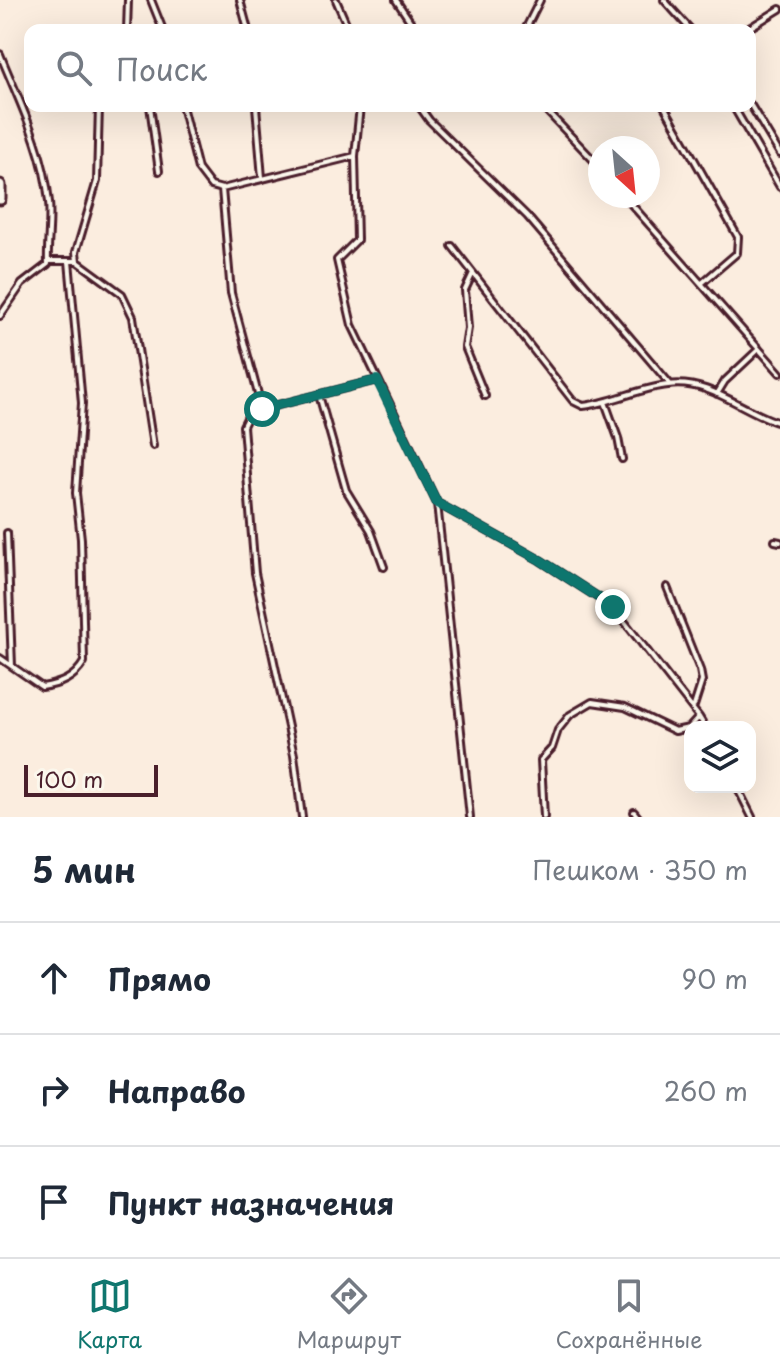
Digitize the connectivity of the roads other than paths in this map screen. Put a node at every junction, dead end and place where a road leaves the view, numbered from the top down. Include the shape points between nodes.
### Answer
1 (128, 0) edge
2 (151, 0) edge
3 (240, 0) edge
4 (336, 0) edge
5 (396, 0) edge
6 (540, 0) edge
7 (664, 0) edge
8 (780, 9) edge
9 (127, 24) edge
10 (161, 24) edge
11 (246, 24) edge
12 (346, 24) edge
13 (412, 24) edge
14 (528, 24) edge
15 (686, 24) edge
16 (756, 24) edge
17 (0, 54) edge
18 (99, 112) edge
19 (151, 112) edge
20 (184, 112) edge
21 (256, 112) edge
22 (359, 112) edge
23 (423, 112) edge
24 (548, 112) edge
25 (667, 112) edge
26 (736, 112) edge
27 (755, 112) edge
28 (588, 154) edge
29 (780, 154) edge
30 (355, 156) junction
31 (159, 171) dead end
32 (262, 178) junction
33 (0, 185) edge
34 (780, 187) edge
35 (222, 189) junction
36 (0, 199) edge
37 (635, 208) edge
38 (452, 246) dead end
39 (48, 261) junction
40 (69, 261) junction
41 (77, 261) junction
42 (473, 273) junction
43 (702, 283) junction
44 (0, 316) edge
45 (760, 348) junction
46 (780, 373) edge
47 (377, 380) junction
48 (670, 384) junction
49 (717, 394) junction
50 (319, 395) junction
51 (485, 396) dead end
52 (605, 402) junction
53 (262, 409) junction
54 (780, 423) edge
55 (153, 446) dead end
56 (622, 459) dead end
57 (437, 503) junction
58 (7, 533) dead end
59 (384, 567) dead end
60 (667, 587) dead end
61 (0, 658) edge
62 (12, 666) junction
63 (694, 706) junction
64 (699, 717) junction
65 (701, 721) edge
66 (740, 793) edge
67 (634, 812) dead end
68 (302, 817) edge
69 (470, 817) edge
70 (544, 817) edge
71 (638, 817) edge
72 (752, 817) edge

1 - 9 lane
2 - 10 lane
3 - 11 lane
4 - 12 lane
5 - 13 lane
6 - 14 lane
7 - 15 lane
8 - 16 lane
17 - 39 lane via 39,152 49,201
18 - 41 lane via 97,181
19 - 31 lane
20 - 35 lane via 201,178
21 - 32 lane
22 - 30 lane
23 - 48 lane via 527,216
24 - 28 lane
25 - 43 lane via 738,237 737,253
26 - 34 lane
27 - 29 lane
30 - 32 lane
30 - 47 lane via 357,240 339,257 338,272 352,325
32 - 35 lane
33 - 36 street
35 - 53 lane via 231,293
37 - 43 lane
38 - 42 lane
39 - 40 lane
39 - 44 lane via 22,284
40 - 41 lane
40 - 62 lane via 82,403 76,493 84,662 60,684 42,687
41 - 55 lane via 122,294 133,317
42 - 51 lane via 465,290 465,347
42 - 52 lane via 573,401 583,406
43 - 45 lane
45 - 46 lane
45 - 49 lane
47 - 50 lane
47 - 57 lane
48 - 49 lane
48 - 52 lane
49 - 54 lane
50 - 53 lane
50 - 59 lane via 346,490 371,531
52 - 56 lane
53 - 68 lane via 248,416 243,426 255,573
57 - 63 lane via 613,607
57 - 69 lane
58 - 62 lane
60 - 63 lane via 700,670
61 - 62 lane
63 - 64 lane
64 - 65 lane
64 - 70 lane via 689,728 675,731 625,707 592,702 570,715 541,760
66 - 72 lane
67 - 71 lane

